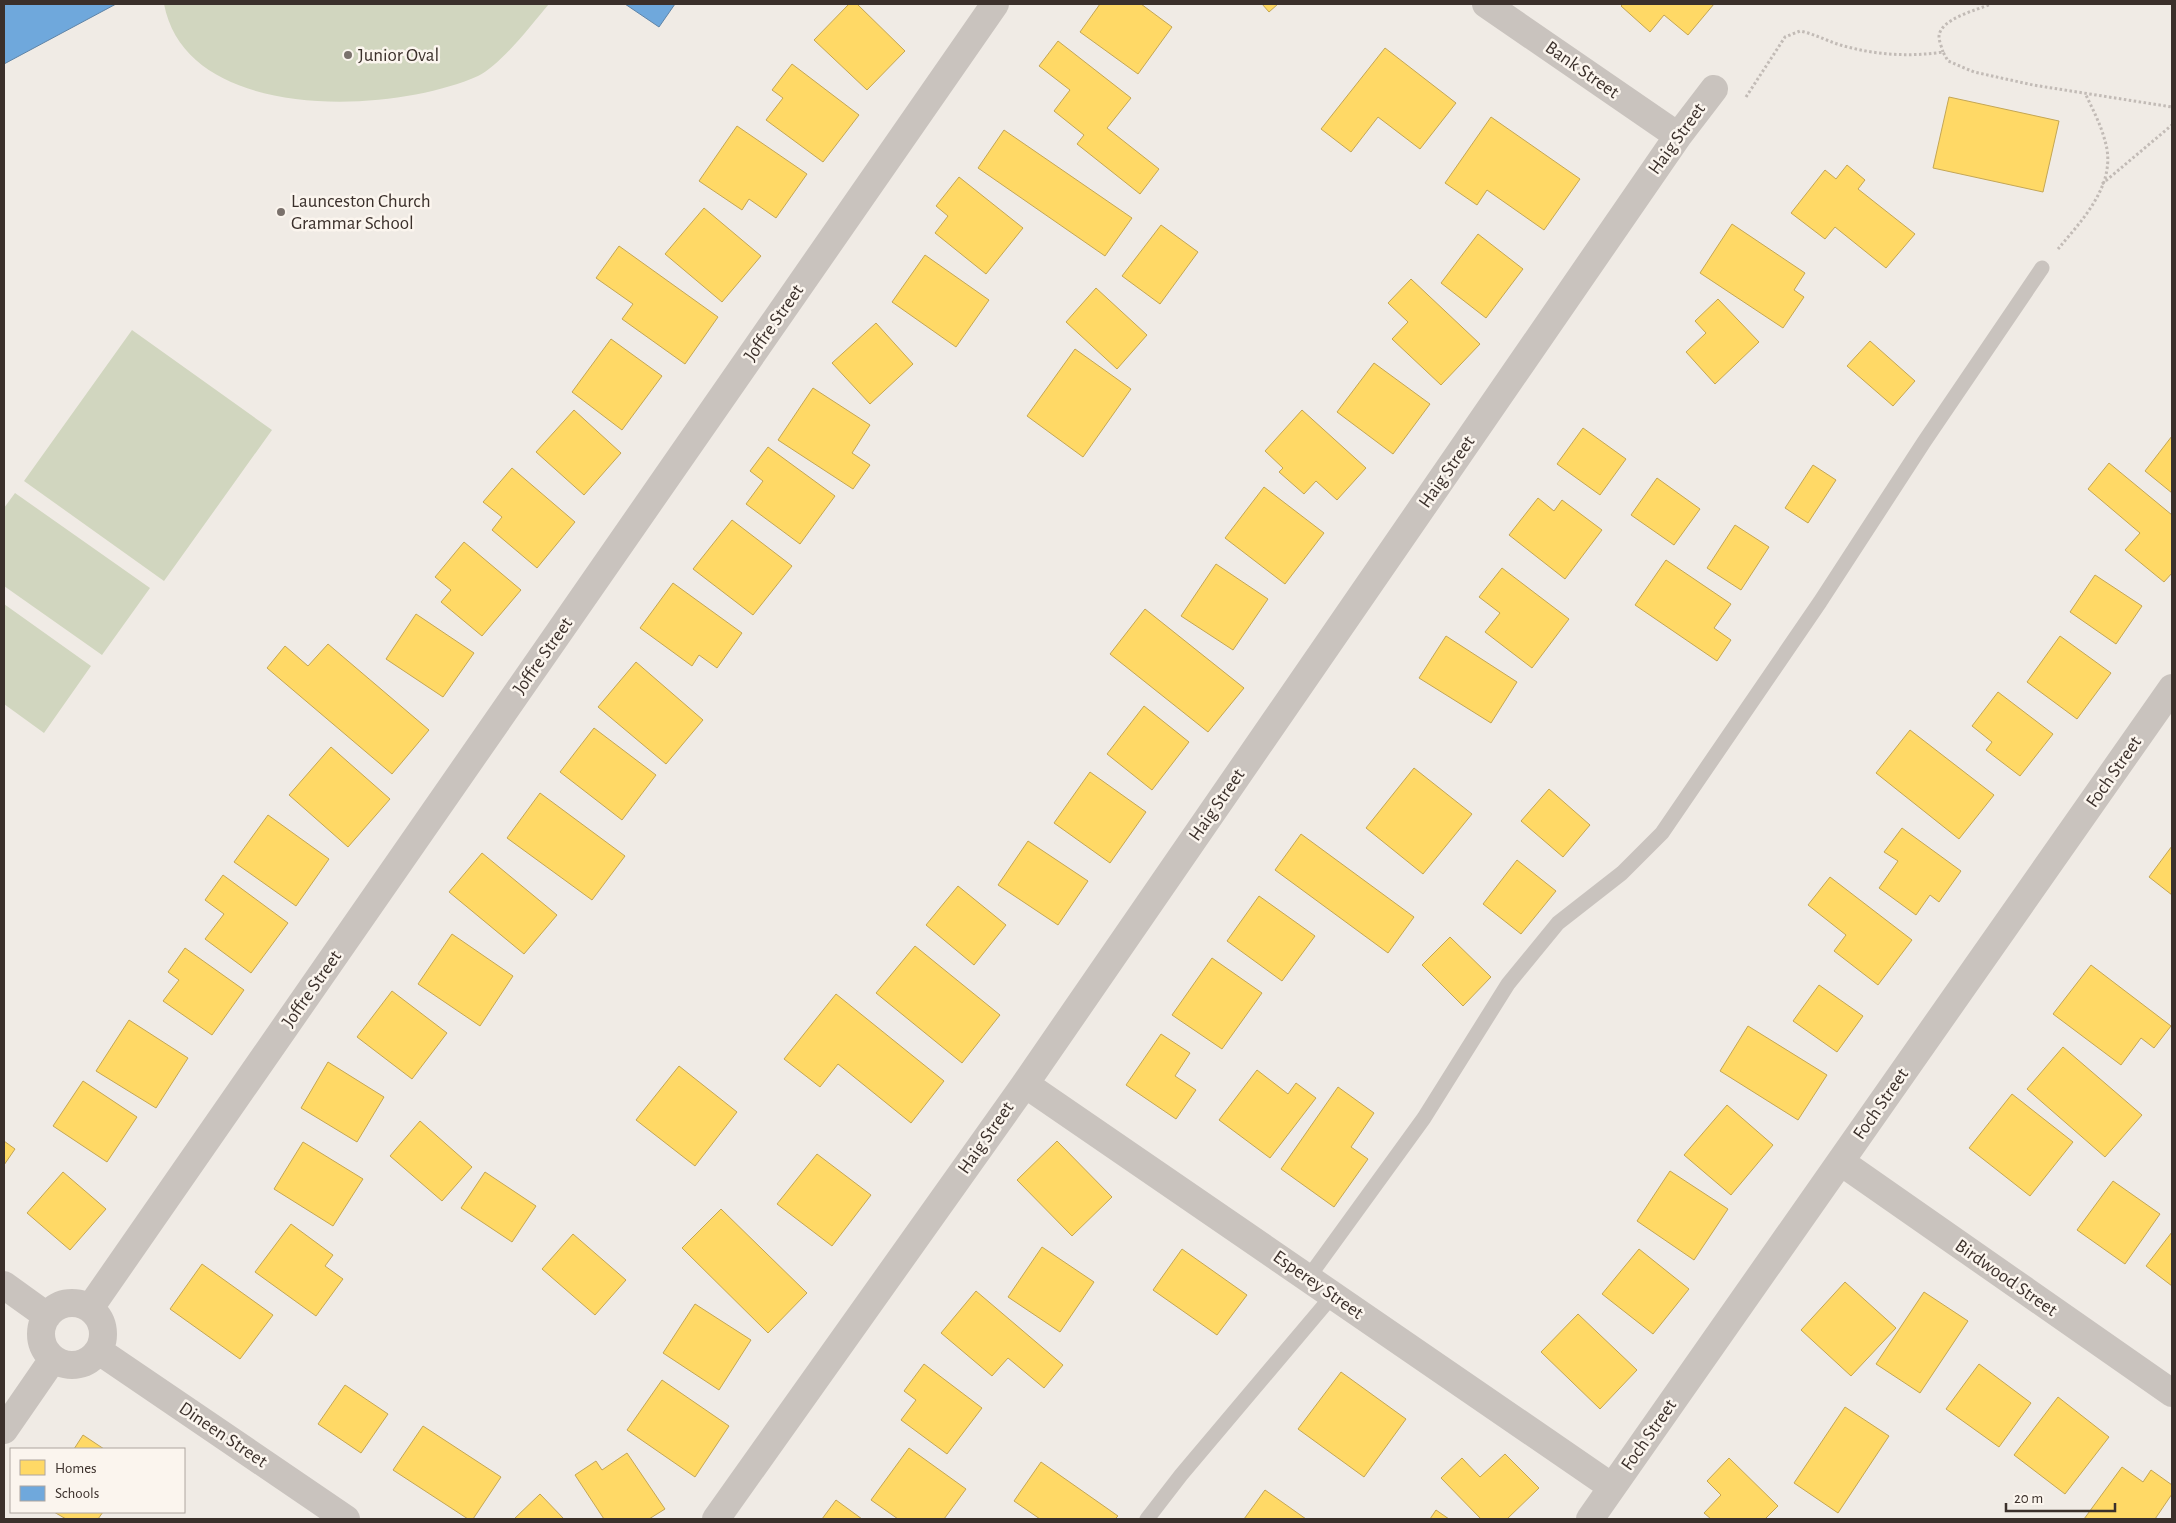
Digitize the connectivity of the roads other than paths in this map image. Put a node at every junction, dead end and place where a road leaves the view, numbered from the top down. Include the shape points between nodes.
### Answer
1 (995, 4) edge
2 (1486, 4) edge
3 (1714, 89) dead end
4 (1678, 136) junction
5 (2042, 268) road end
6 (2172, 688) edge
7 (1024, 1084) junction
8 (1841, 1162) junction
9 (1308, 1278) junction
10 (4, 1286) edge
11 (1332, 1295) junction
12 (90, 1308) junction
13 (47, 1316) junction
14 (99, 1351) junction
15 (53, 1359) junction
16 (2172, 1393) edge
17 (4, 1430) edge
18 (1612, 1487) junction
19 (346, 1519) edge
20 (716, 1519) edge
21 (1147, 1519) edge
22 (1590, 1519) edge

1 - 12 street, Joffre Street
2 - 4 street, Bank Street
3 - 4 street, Haig Street
4 - 7 street, Haig Street
5 - 9 lane via 1662,833 1622,873 1558,923 1508,984 1424,1118
6 - 8 street, Foch Street
7 - 9 street, Esperey Street
7 - 20 street, Haig Street
8 - 16 street, Birdwood Street
8 - 18 street, Foch Street
9 - 11 street, Esperey Street
10 - 13 street
11 - 18 street, Esperey Street
11 - 21 lane via 1180,1475
12 - 13 street via 67,1303
12 - 14 street via 102,1323 104,1332
13 - 15 street via 41,1334 42,1344
14 - 15 street via 92,1358 72,1366
14 - 19 street, Dineen Street
15 - 17 street
18 - 22 street, Foch Street

